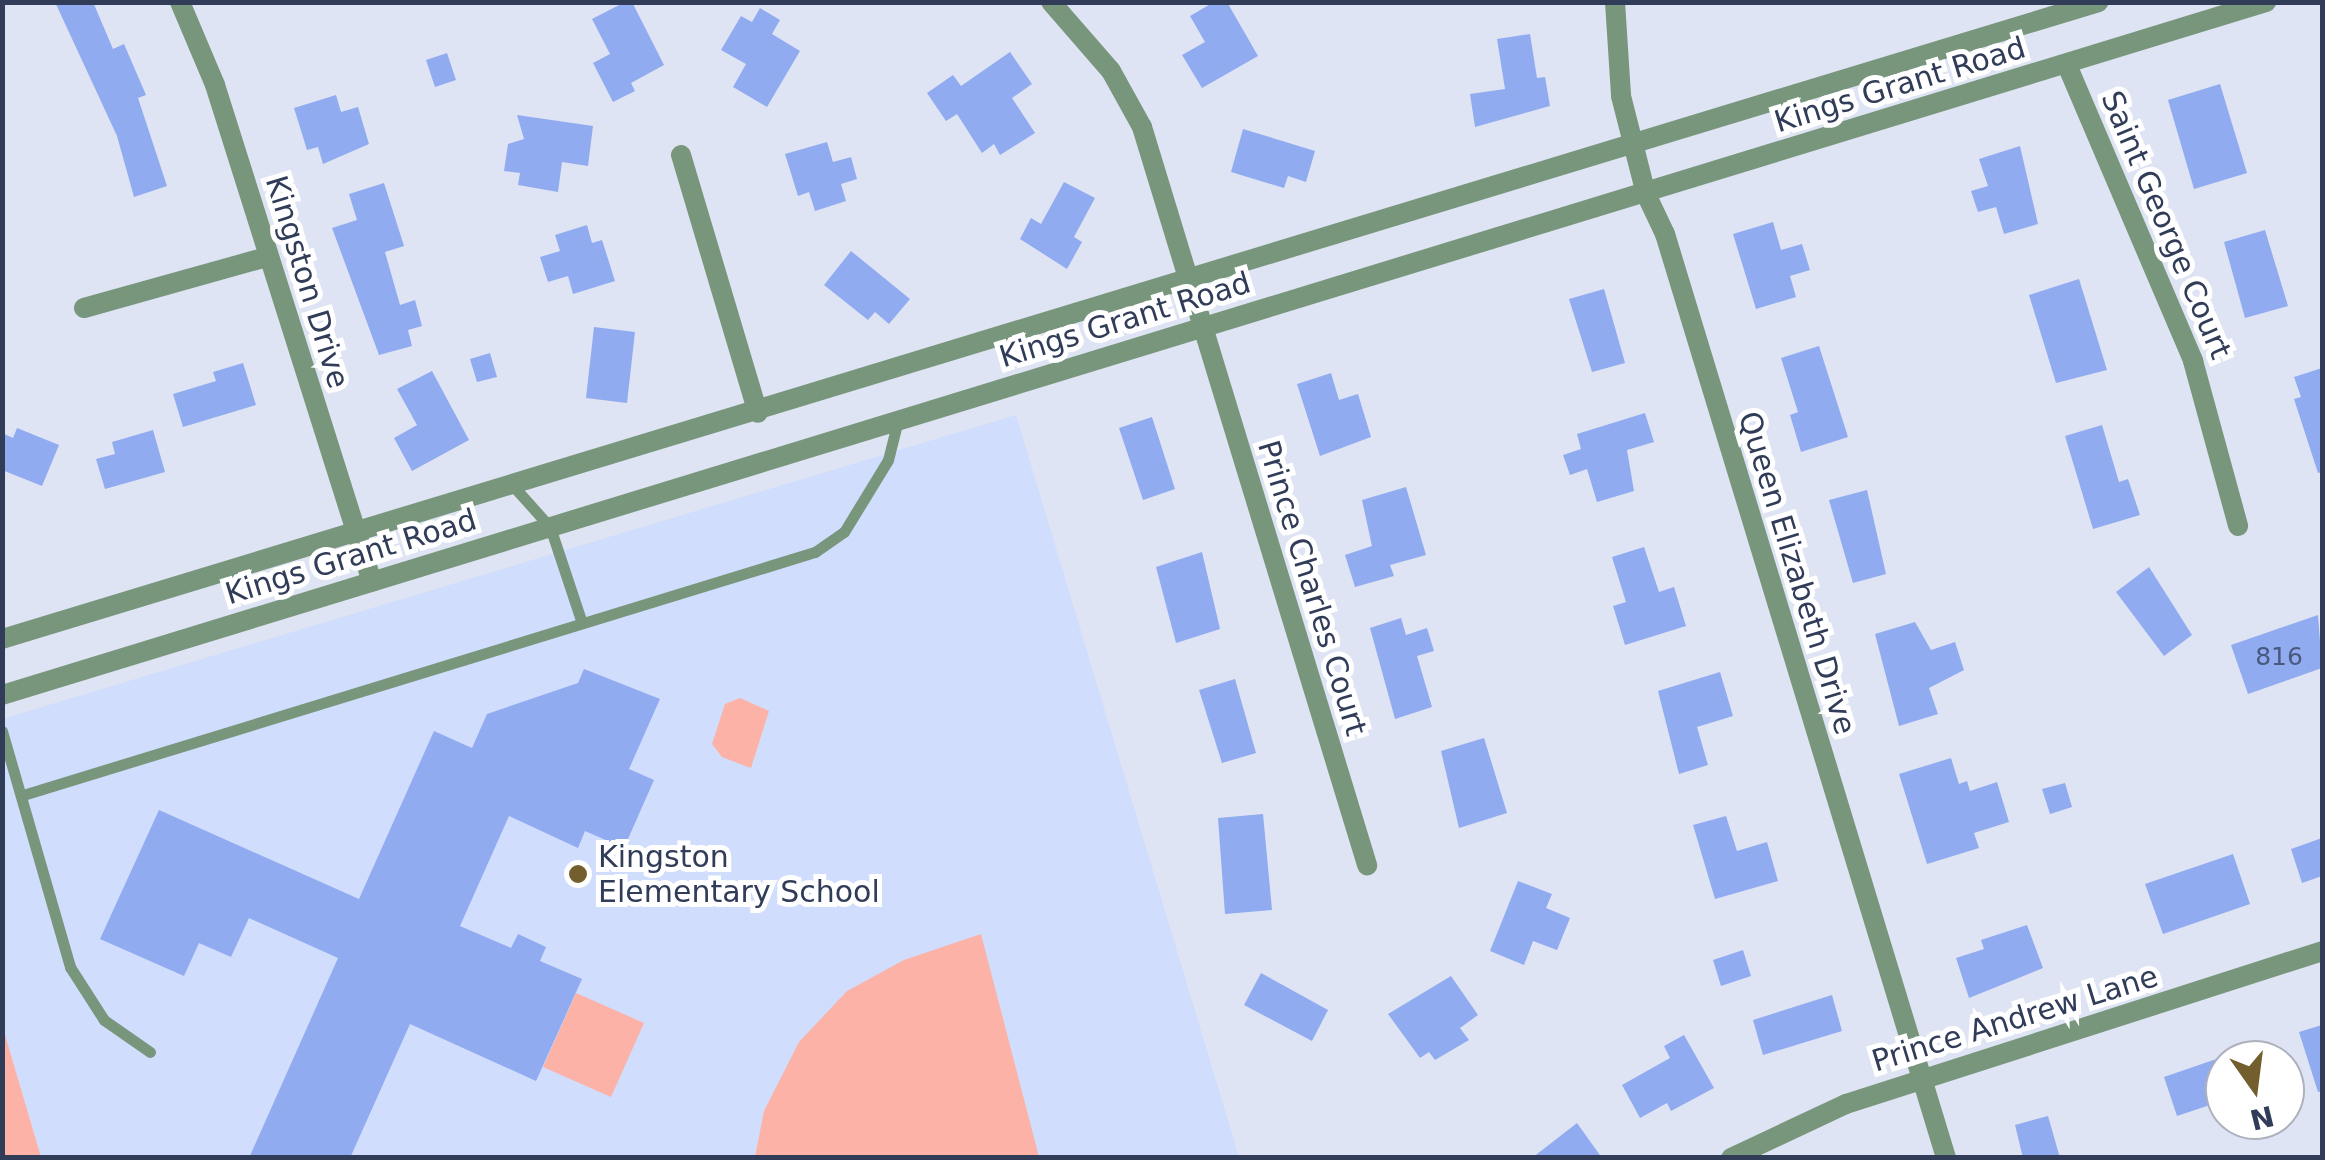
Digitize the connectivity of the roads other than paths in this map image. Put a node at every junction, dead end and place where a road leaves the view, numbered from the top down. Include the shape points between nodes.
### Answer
1 (180, 2) edge
2 (1050, 2) edge
3 (1614, 2) edge
4 (2098, 2) edge
5 (2266, 2) edge
6 (2067, 65) junction
7 (1632, 145) junction
8 (681, 156) dead end
9 (1646, 194) junction
10 (267, 257) junction
11 (1185, 283) junction
12 (84, 308) dead end
13 (1198, 329) junction
14 (758, 413) junction
15 (898, 420) junction
16 (516, 488) junction
17 (2238, 526) dead end
18 (550, 527) junction
19 (356, 534) junction
20 (372, 582) junction
21 (582, 624) junction
22 (2, 639) edge
23 (2, 695) edge
24 (2, 731) edge
25 (23, 795) junction
26 (1367, 864) dead end
27 (2322, 951) edge
28 (150, 1052) dead end
29 (1921, 1080) junction
30 (1731, 1158) edge
31 (1946, 1158) edge

1 - 10 street, Kingston Drive via 215,85
2 - 11 street, Prince Charles Court via 1131,101
3 - 7 street, Queen Elizabeth Drive via 1614,46
4 - 7 street, Kings Grant Road
5 - 6 street, Kings Grant Road
6 - 9 street, Kings Grant Road
6 - 17 street, Saint George Court via 2193,361
7 - 9 street, Queen Elizabeth Drive
7 - 11 street, Kings Grant Road
8 - 14 street
9 - 13 street, Kings Grant Road
9 - 29 street, Queen Elizabeth Drive via 1665,234
10 - 12 street
10 - 19 street, Kingston Drive
11 - 13 street, Prince Charles Court
11 - 14 street, Kings Grant Road
13 - 15 street, Kings Grant Road
13 - 26 street, Prince Charles Court
14 - 16 street, Kings Grant Road
15 - 18 street, Kings Grant Road
15 - 21 lane via 888,460 844,532 828,546
16 - 18 lane
16 - 19 street, Kings Grant Road
18 - 20 street, Kings Grant Road
18 - 21 lane
19 - 20 street, Kingston Drive
19 - 22 street, Kings Grant Road
20 - 23 street, Kings Grant Road
21 - 25 lane
24 - 25 lane
25 - 28 lane via 84,995 104,1020
27 - 29 street, Prince Andrew Lane
29 - 30 street, Prince Andrew Lane via 1846,1104
29 - 31 street, Queen Elizabeth Drive

